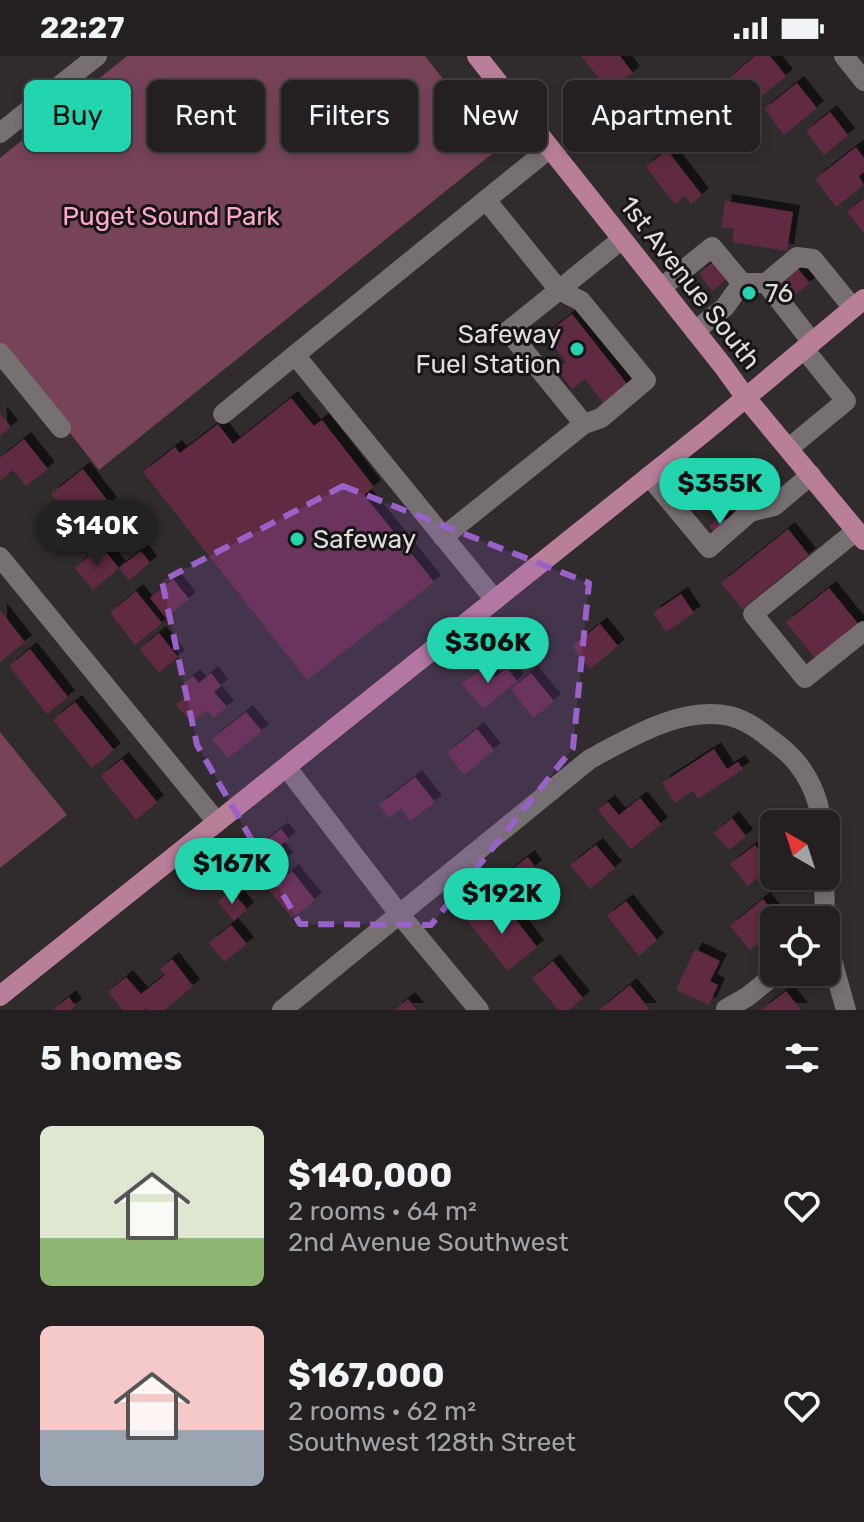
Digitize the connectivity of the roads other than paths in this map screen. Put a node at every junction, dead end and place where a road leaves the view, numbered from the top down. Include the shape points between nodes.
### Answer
1 (97, 56) edge
2 (477, 56) edge
3 (844, 56) edge
4 (864, 81) edge
5 (0, 133) edge
6 (550, 148) junction
7 (486, 200) junction
8 (622, 239) junction
9 (742, 283) junction
10 (766, 283) junction
11 (661, 288) junction
12 (559, 290) junction
13 (859, 303) edge
14 (695, 331) junction
15 (808, 345) junction
16 (0, 353) edge
17 (295, 355) junction
18 (746, 398) junction
19 (223, 414) dead end
20 (584, 424) junction
21 (61, 428) dead end
22 (789, 448) junction
23 (811, 475) junction
24 (649, 476) junction
25 (860, 536) edge
26 (443, 537) junction
27 (0, 557) edge
28 (495, 600) junction
29 (864, 631) edge
30 (287, 768) junction
31 (817, 810) edge
32 (217, 822) junction
33 (400, 915) junction
34 (761, 986) edge
35 (839, 986) edge
36 (0, 996) edge
37 (726, 1009) edge
38 (282, 1010) edge
39 (479, 1010) edge
40 (846, 1010) edge

1 - 5 street
2 - 6 main road, 1st Avenue South
3 - 4 street
6 - 7 street
6 - 8 main road, 1st Avenue South
7 - 12 street
7 - 17 street
8 - 11 main road, 1st Avenue South
8 - 12 street
9 - 10 street
9 - 11 street via 712,247
9 - 14 street via 725,307
10 - 13 street via 797,257 813,259
10 - 15 street
11 - 14 main road, 1st Avenue South
12 - 20 street via 508,331
12 - 20 street via 581,301 646,380 601,418
13 - 15 main road
14 - 18 main road, 1st Avenue South
15 - 18 main road
15 - 22 street via 846,401
16 - 21 street
17 - 19 street
17 - 26 street
18 - 22 main road, 1st Avenue South
18 - 24 main road
20 - 26 street
22 - 23 main road, 1st Avenue South
23 - 24 street via 774,506 750,512 709,548
23 - 25 main road, 1st Avenue South
24 - 28 main road
25 - 29 street via 753,614 805,678
26 - 28 street
27 - 32 street
28 - 30 main road
30 - 32 main road
30 - 33 street
31 - 33 street via 811,786 794,758 760,730 731,717 701,715 670,722 590,759
32 - 36 main road
33 - 38 street
33 - 39 street
34 - 37 street
35 - 40 street

